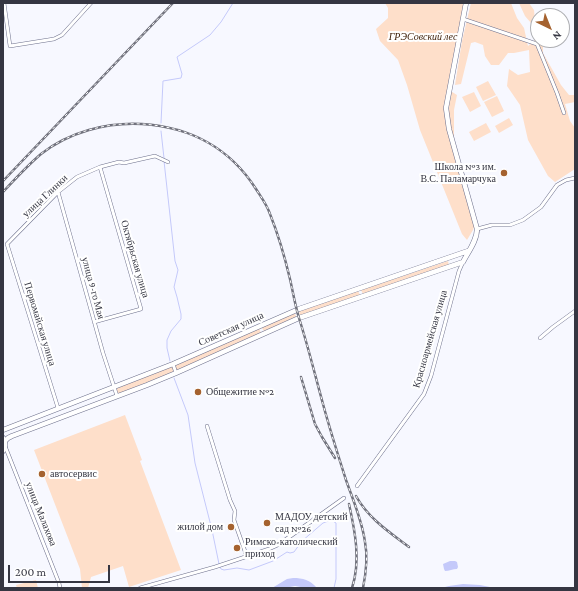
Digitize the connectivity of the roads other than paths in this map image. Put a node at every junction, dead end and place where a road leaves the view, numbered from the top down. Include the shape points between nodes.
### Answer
1 (4, 3) edge
2 (466, 3) edge
3 (90, 4) edge
4 (463, 19) junction
5 (564, 113) dead end
6 (168, 162) dead end
7 (100, 167) junction
8 (575, 178) edge
9 (58, 192) junction
10 (477, 229) junction
11 (7, 244) joint
12 (468, 251) junction
13 (463, 262) junction
14 (575, 312) edge
15 (94, 322) junction
16 (259, 326) junction
17 (263, 334) junction
18 (540, 338) dead end
19 (173, 364) junction
20 (176, 373) junction
21 (114, 387) junction
22 (117, 396) junction
23 (58, 408) junction
24 (207, 426) dead end
25 (3, 430) edge
26 (4, 442) edge
27 (3, 451) edge
28 (3, 455) edge
29 (9, 455) junction
30 (357, 486) dead end
31 (344, 498) dead end
32 (247, 556) junction
33 (60, 588) edge
34 (140, 588) edge

1 - 3 street via 10,46 54,39 62,35
2 - 4 main road
4 - 5 street via 537,44
4 - 10 main road via 446,108
6 - 7 street, улица Глинки via 155,156
7 - 9 street, улица Глинки via 77,177
7 - 15 street, Октябрьская улица via 141,309
8 - 10 street via 557,185 541,207 523,220 510,225 492,225
9 - 11 street, улица Глинки
9 - 15 street, улица 9-го Мая
10 - 12 main road, Красноармейская улица via 476,237
11 - 23 street, Первомайская улица
12 - 13 main road, Красноармейская улица
12 - 16 main road, Советская улица via 299,309
13 - 17 main road, Советская улица via 313,313
13 - 30 street, Красноармейская улица via 424,394
14 - 18 street
15 - 21 street, улица 9-го Мая
16 - 17 street
16 - 19 main road, Советская улица
17 - 20 main road, Советская улица
19 - 20 street
19 - 21 main road, Советская улица
20 - 22 main road, Советская улица
21 - 22 street, улица 9-го Мая
21 - 23 main road, Советская улица
22 - 26 main road, Советская улица via 12,436
23 - 25 main road, Советская улица
24 - 32 street
26 - 27 main road
26 - 29 street, улица Малахова
28 - 29 street
29 - 33 street, улица Малахова
31 - 32 street via 278,546
32 - 34 street

